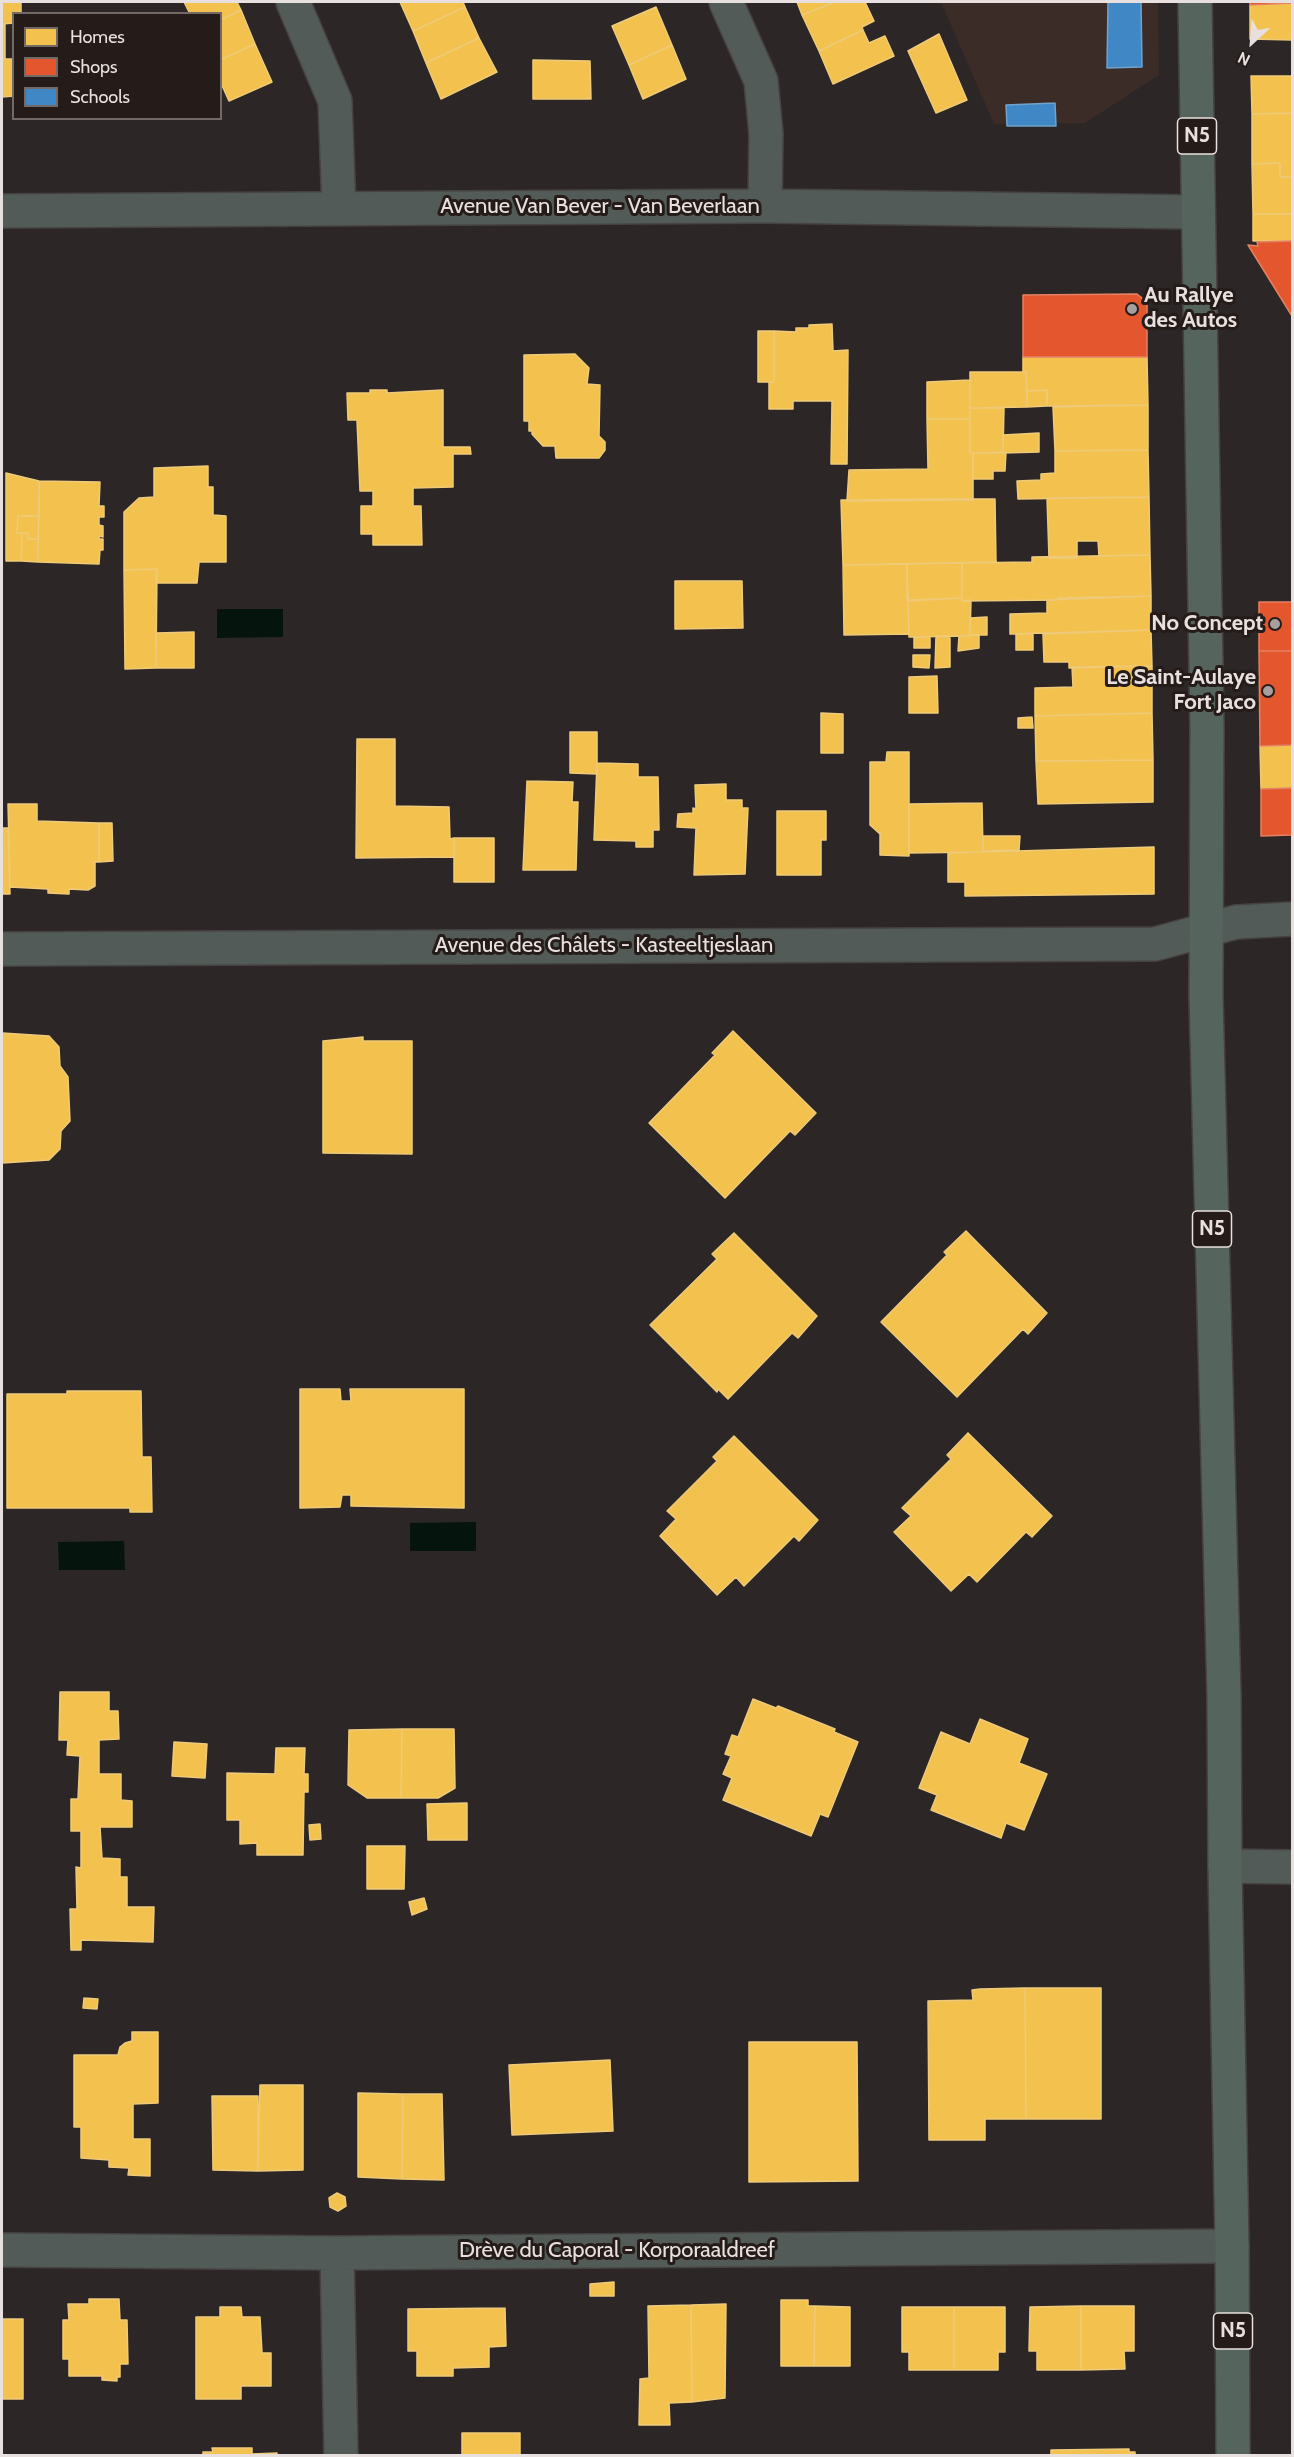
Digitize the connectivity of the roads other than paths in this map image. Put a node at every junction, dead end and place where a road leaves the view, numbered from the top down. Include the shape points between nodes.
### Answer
1 (293, 2) edge
2 (726, 2) edge
3 (1195, 2) edge
4 (765, 206) junction
5 (339, 209) junction
6 (2, 211) edge
7 (1198, 212) junction
8 (1293, 919) edge
9 (1205, 930) junction
10 (2, 949) edge
11 (1225, 1866) junction
12 (1293, 1867) edge
13 (1232, 2246) junction
14 (2, 2250) edge
15 (337, 2253) junction
16 (341, 2456) edge
17 (1233, 2456) edge

1 - 5 street via 335,101
2 - 4 street via 761,81 766,134
3 - 7 main road, N5
4 - 5 street, Avenue Van Bever - Van Beverlaan
4 - 7 street, Avenue Van Bever - Van Beverlaan
5 - 6 street, Avenue Van Bever - Van Beverlaan
7 - 9 main road, N5 via 1207,728
8 - 9 street, Avenue des Châlets - Kasteeltjeslaan via 1236,922
9 - 10 street, Avenue des Châlets - Kasteeltjeslaan via 1155,944
9 - 11 main road, N5
11 - 12 street
11 - 13 main road, N5
13 - 15 street, Drève du Caporal - Korporaaldreef
13 - 17 main road, N5
14 - 15 street, Drève du Caporal - Korporaaldreef
15 - 16 street

